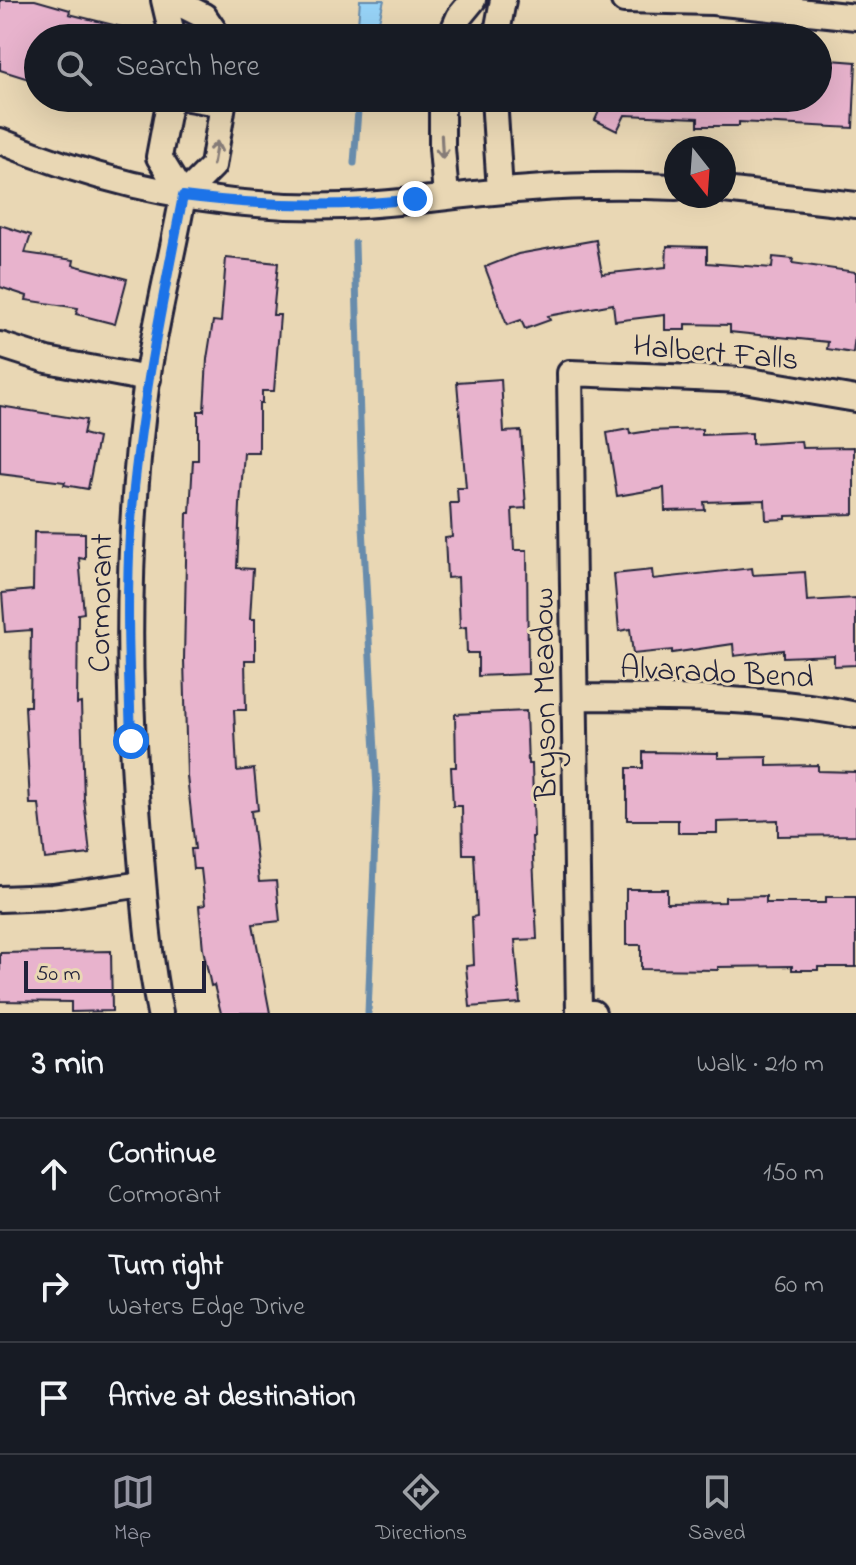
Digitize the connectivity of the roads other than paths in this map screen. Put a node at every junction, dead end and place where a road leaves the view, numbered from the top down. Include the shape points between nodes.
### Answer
1 (164, 0) edge
2 (172, 0) edge
3 (473, 0) edge
4 (503, 0) edge
5 (624, 0) edge
6 (856, 17) edge
7 (170, 24) edge
8 (209, 24) edge
9 (456, 24) edge
10 (499, 24) edge
11 (167, 112) edge
12 (222, 112) edge
13 (442, 112) edge
14 (495, 112) edge
15 (0, 141) edge
16 (664, 187) edge
17 (500, 191) junction
18 (736, 191) edge
19 (183, 196) junction
20 (446, 196) junction
21 (856, 205) edge
22 (0, 345) edge
23 (570, 373) joint
24 (148, 379) junction
25 (856, 399) edge
26 (575, 697) junction
27 (856, 715) edge
28 (143, 884) junction
29 (0, 899) edge
30 (160, 1013) edge
31 (579, 1013) edge
32 (593, 1013) edge

1 - 7 street
2 - 8 street
3 - 9 street
4 - 10 street
5 - 6 street via 713,2
11 - 19 street via 159,157
19 -> 12 street via 213,166
13 -> 20 street
14 - 17 street
15 - 19 street via 90,174
16 - 17 street
17 - 20 street
18 - 21 street
19 - 20 street via 289,206
19 - 24 street, Cormorant
22 - 24 street via 47,360
23 - 25 street, Halbert Falls via 744,380
23 - 26 street, Bryson Meadow
24 - 28 street, Cormorant via 130,534 128,626
26 - 27 street, Alvarado Bend via 697,698
26 - 31 street, Bryson Meadow
28 - 29 street
28 - 30 street, Cormorant
31 - 32 street

